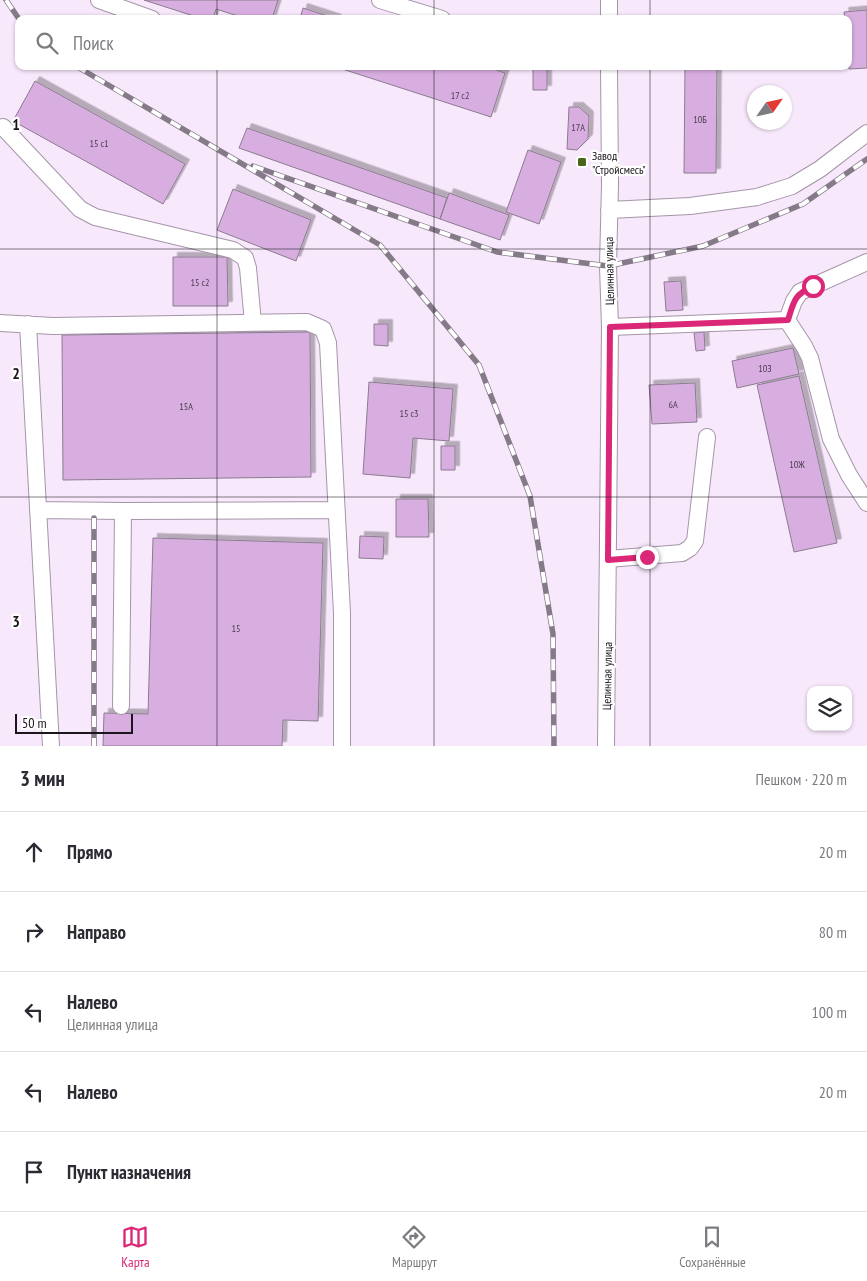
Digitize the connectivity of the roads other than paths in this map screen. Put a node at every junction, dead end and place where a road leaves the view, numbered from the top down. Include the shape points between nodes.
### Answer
1 (99, 0) edge
2 (380, 0) edge
3 (609, 0) edge
4 (141, 15) edge
5 (429, 15) edge
6 (609, 15) edge
7 (606, 70) edge
8 (3, 127) dead end
9 (867, 133) edge
10 (609, 210) junction
11 (867, 262) edge
12 (788, 320) junction
13 (0, 323) edge
14 (253, 323) junction
15 (28, 324) junction
16 (610, 327) junction
17 (706, 437) dead end
18 (867, 503) edge
19 (38, 510) junction
20 (336, 510) junction
21 (123, 512) junction
22 (608, 560) junction
23 (121, 706) dead end
24 (51, 746) edge
25 (342, 746) edge
26 (606, 746) edge

1 - 4 street
2 - 5 street
3 - 6 street
7 - 10 street, Целинная улица
8 - 14 street via 80,209 95,218 234,250 244,258 248,268
9 - 10 street via 792,186 757,197 690,206
10 - 16 street, Целинная улица
11 - 12 street via 800,292
12 - 16 street
12 - 18 street via 810,358 831,438
13 - 15 street
14 - 15 street
14 - 20 street via 307,322 322,329 328,343
15 - 19 street
16 - 22 street, Целинная улица
17 - 22 street via 698,522 695,541 690,548 682,553
19 - 21 street
19 - 24 street
20 - 21 street
20 - 25 street via 342,613
21 - 23 street
22 - 26 street, Целинная улица

